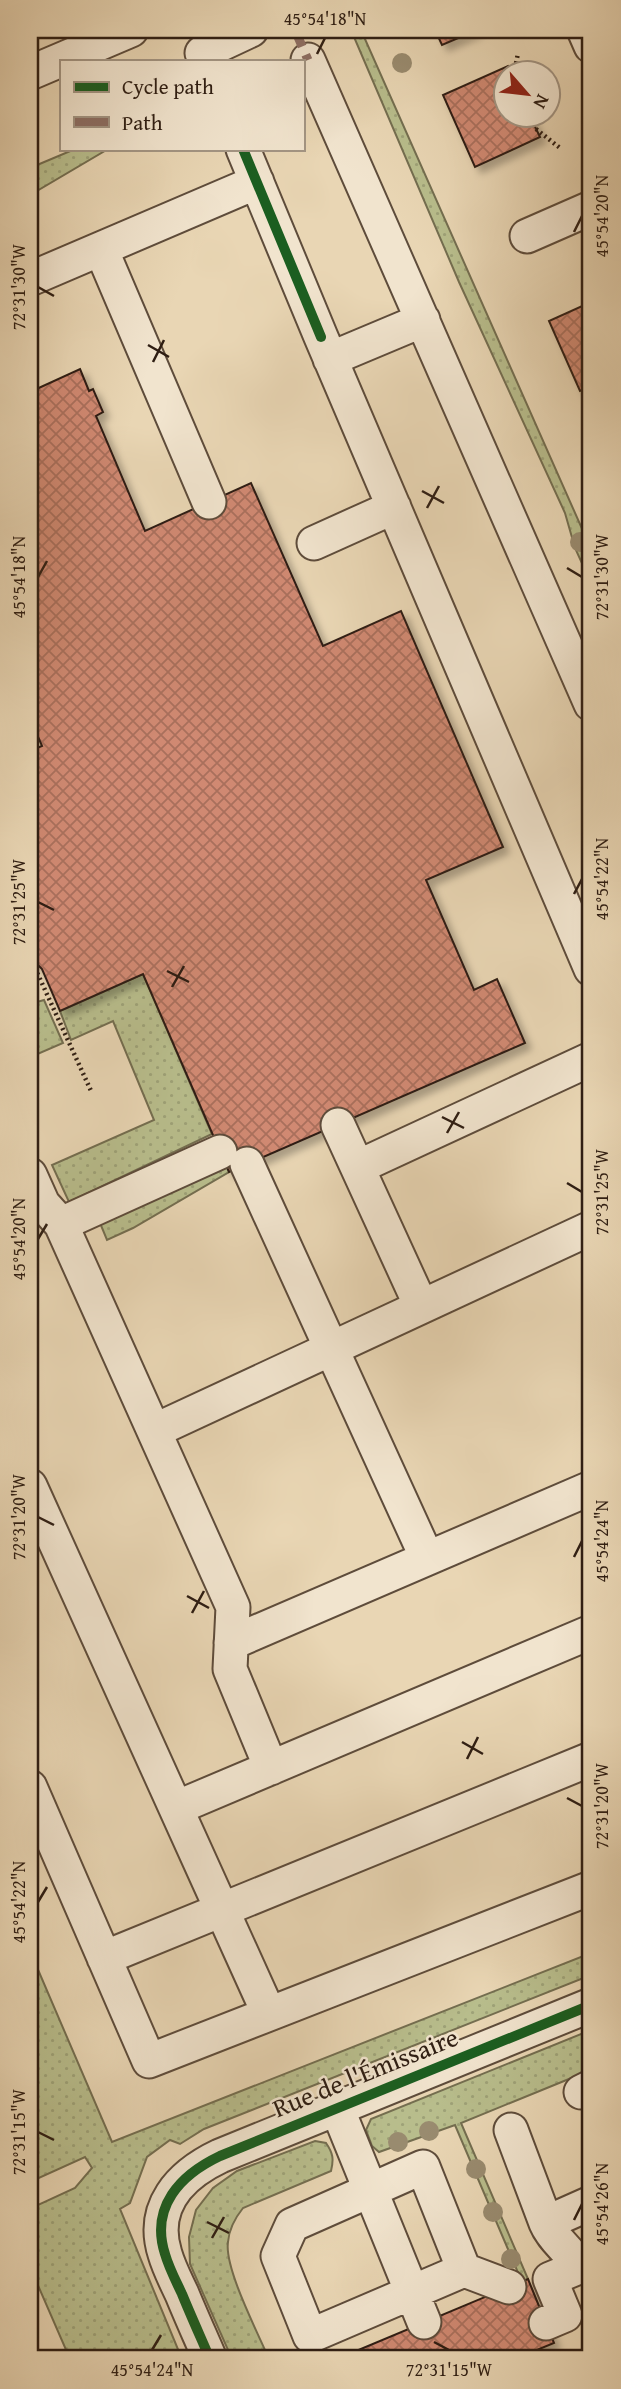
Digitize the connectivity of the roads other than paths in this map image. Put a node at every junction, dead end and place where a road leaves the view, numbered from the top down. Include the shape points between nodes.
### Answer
1 (131, 30) edge
2 (251, 30) edge
3 (584, 30) edge
4 (591, 46) edge
5 (200, 48) edge
6 (60, 60) edge
7 (61, 60) edge
8 (308, 60) dead end
9 (30, 73) edge
10 (243, 150) edge
11 (257, 182) junction
12 (591, 208) edge
13 (527, 236) dead end
14 (101, 249) junction
15 (30, 279) edge
16 (423, 320) junction
17 (325, 348) junction
18 (209, 502) dead end
19 (394, 507) junction
20 (314, 543) dead end
21 (591, 704) edge
22 (591, 969) edge
23 (591, 1059) edge
24 (338, 1125) dead end
25 (358, 1167) junction
26 (30, 1175) edge
27 (61, 1224) junction
28 (591, 1228) edge
29 (421, 1306) junction
30 (330, 1348) junction
31 (154, 1431) junction
32 (30, 1486) edge
33 (591, 1488) edge
34 (427, 1558) junction
35 (591, 1632) edge
36 (231, 1643) junction
37 (591, 1759) edge
38 (271, 1768) junction
39 (30, 1787) edge
40 (176, 1808) junction
41 (591, 1888) edge
42 (223, 1911) junction
43 (104, 1958) junction
44 (591, 2005) edge
45 (270, 2014) junction
46 (337, 2108) junction
47 (511, 2130) dead end
48 (370, 2189) junction
49 (591, 2203) edge
50 (546, 2223) junction
51 (585, 2264) edge
52 (464, 2270) junction
53 (509, 2287) dead end
54 (418, 2308) junction
55 (546, 2323) dead end
56 (211, 2359) edge

1 - 7 street
2 - 5 street
3 - 4 street
6 - 9 street
8 - 16 street
10 - 11 street
11 - 14 street
11 - 17 street
12 - 13 street
14 - 15 street
14 - 18 street
16 - 17 street
16 - 21 street
17 - 19 street
19 - 20 street
19 - 22 street
23 - 25 street
24 - 25 street
25 - 29 street
26 - 27 street via 43,1204
27 - 30 street via 234,1158
27 - 31 street
28 - 29 street
29 - 30 street
30 - 31 street
30 - 34 street
31 - 36 street via 233,1607
32 - 40 street
33 - 34 street
34 - 36 street
35 - 38 street
36 - 38 street via 230,1670
37 - 42 street
38 - 40 street
39 - 43 street
40 - 42 street
41 - 45 street
42 - 43 street
42 - 45 street
43 - 45 street via 149,2061
44 - 46 street, Rue de l'Émissaire
46 - 48 street
46 - 56 street, Rue de l'Émissaire via 199,2166 181,2180 169,2199 161,2232 164,2253
47 - 50 street
48 - 52 street via 423,2166
48 - 54 street
48 - 54 street via 292,2225 278,2256 310,2336
49 - 50 street
50 - 51 street via 550,2233
51 - 55 street via 550,2279 565,2315
52 - 53 street
52 - 54 street

